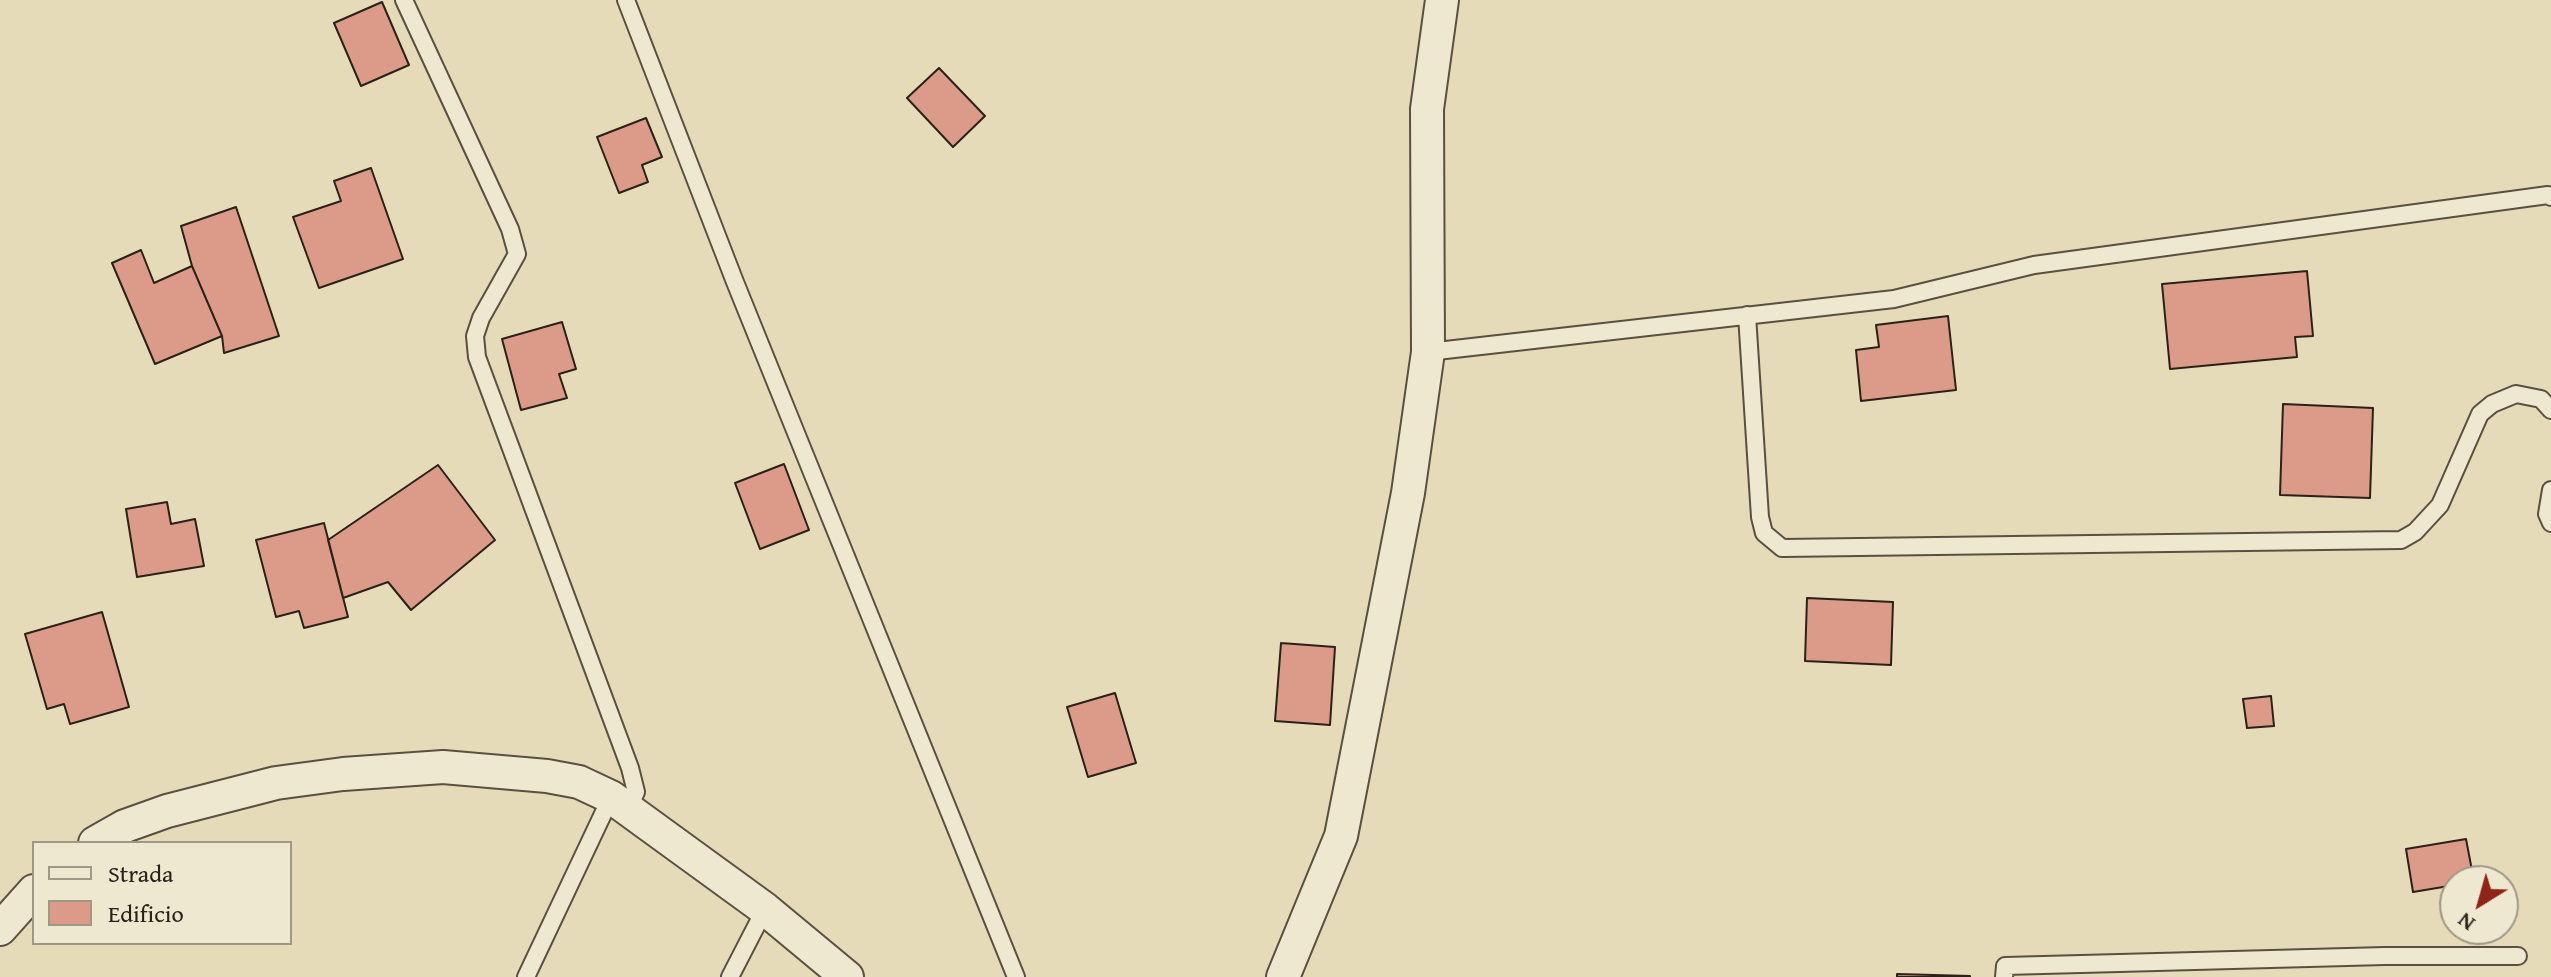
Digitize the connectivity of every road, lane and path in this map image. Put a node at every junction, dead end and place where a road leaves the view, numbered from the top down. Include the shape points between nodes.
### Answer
1 (404, 0) edge
2 (626, 0) edge
3 (1442, 0) edge
4 (2551, 197) edge
5 (1747, 315) junction
6 (1428, 352) junction
7 (2551, 410) edge
8 (2551, 490) edge
9 (2551, 523) edge
10 (620, 803) junction
11 (99, 841) edge
12 (32, 893) edge
13 (765, 909) junction
14 (0, 929) edge
15 (2518, 956) dead end
16 (526, 977) edge
17 (730, 977) edge
18 (847, 977) edge
19 (1016, 977) edge
20 (1283, 977) edge
21 (2004, 977) edge

1 - 10 lane via 517,254 475,336 477,357 630,768 636,792
2 - 19 lane
3 - 6 street via 1427,109
4 - 5 lane via 2034,265 1894,299
5 - 6 lane
5 - 7 lane via 1760,517 1764,533 1782,548 2401,540 2440,505 2480,414 2516,394 2541,399
6 - 20 street via 1408,493 1341,836
8 - 9 lane
10 - 11 street via 579,782 504,771 443,767 343,774 276,783 167,811
10 - 13 street
10 - 16 lane
12 - 14 street
13 - 17 lane
13 - 18 street
15 - 21 lane via 2005,966

